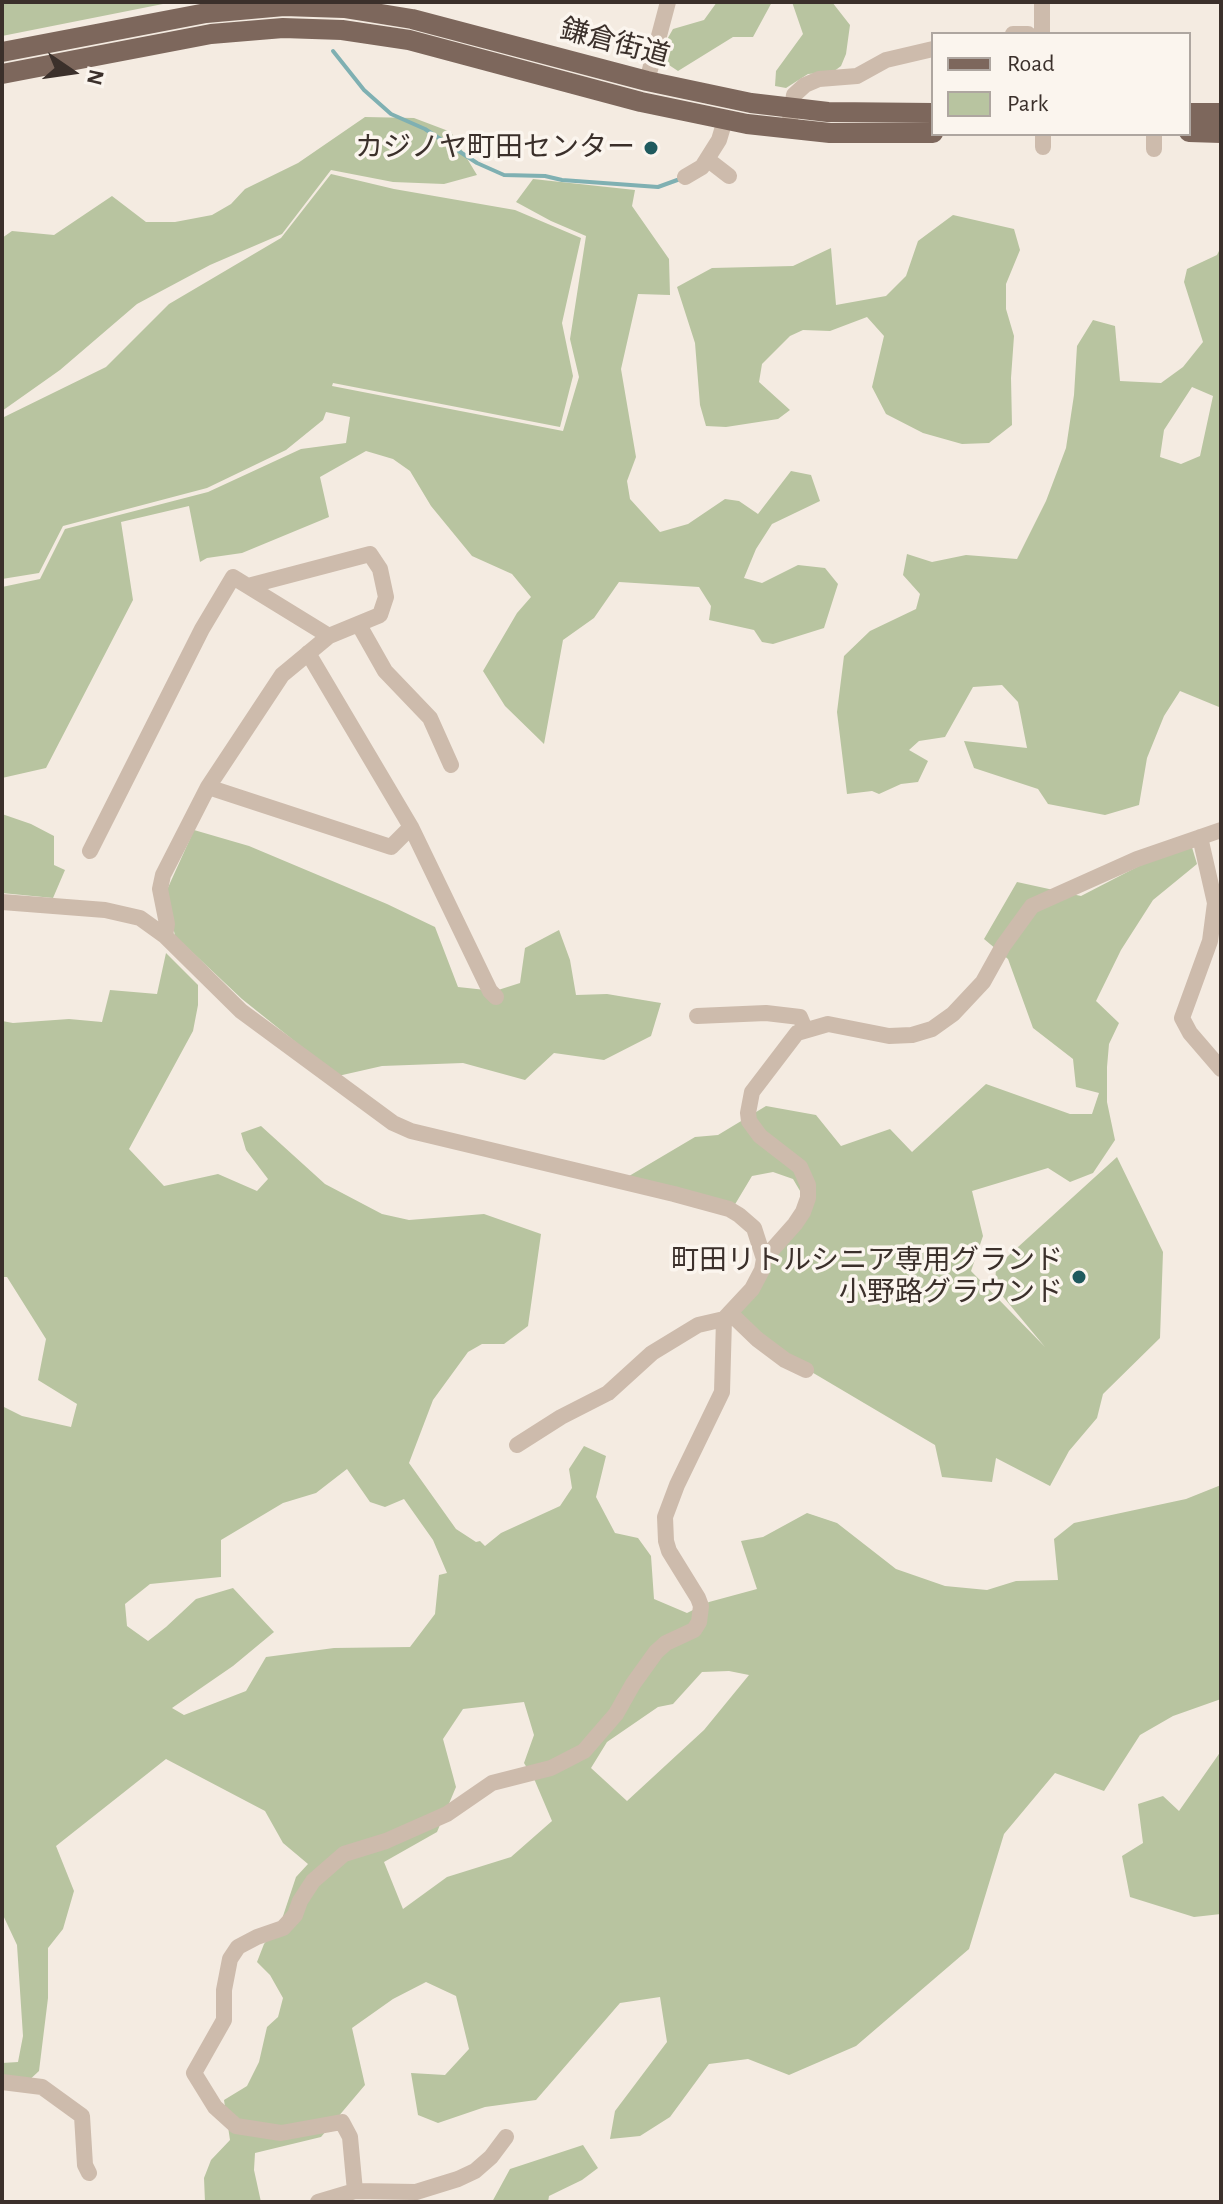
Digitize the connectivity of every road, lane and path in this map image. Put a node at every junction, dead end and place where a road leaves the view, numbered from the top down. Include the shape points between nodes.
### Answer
1 (668, 2) edge
2 (1042, 2) edge
3 (345, 5) edge
4 (342, 30) junction
5 (1042, 32) edge
6 (931, 49) edge
7 (2, 52) edge
8 (2, 74) edge
9 (647, 81) junction
10 (791, 108) junction
11 (931, 113) edge
12 (1191, 113) edge
13 (1221, 113) edge
14 (725, 120) junction
15 (789, 130) junction
16 (1191, 132) edge
17 (931, 133) edge
18 (1221, 133) edge
19 (707, 159) junction
20 (729, 176) dead end
21 (685, 177) dead end
22 (248, 586) junction
23 (359, 625) junction
24 (329, 636) junction
25 (308, 653) junction
26 (451, 765) dead end
27 (208, 787) junction
28 (411, 827) junction
29 (1221, 830) edge
30 (1200, 837) junction
31 (90, 851) dead end
32 (2, 902) edge
33 (165, 936) junction
34 (496, 997) dead end
35 (697, 1016) dead end
36 (805, 1029) junction
37 (1221, 1069) edge
38 (764, 1259) junction
39 (727, 1316) junction
40 (806, 1370) dead end
41 (517, 1445) dead end
42 (2, 2082) edge
43 (506, 2137) dead end
44 (89, 2173) dead end
45 (355, 2191) junction
46 (318, 2202) edge

1 - 9 street
2 - 5 street
3 - 4 street
3 - 7 main road, 鎌倉街道 via 206,13
3 - 9 main road, 鎌倉街道
4 - 8 main road, 鎌倉街道 via 211,34
4 - 14 main road, 鎌倉街道 via 409,40
6 - 10 street via 886,60 857,76 812,82 797,90
9 - 10 main road, 鎌倉街道
10 - 11 main road, 鎌倉街道
10 - 15 street
12 - 13 main road
14 - 15 main road, 鎌倉街道
14 - 19 street
15 - 17 main road, 鎌倉街道
16 - 18 main road
19 - 20 street
19 - 21 street
22 - 23 street via 370,554 380,569 386,597 380,615
22 - 24 street
22 - 31 street via 233,577
23 - 24 street
23 - 26 street via 385,671 430,718
24 - 25 street
25 - 27 street via 282,675
25 - 28 street
27 - 28 street via 391,847
27 - 33 street via 163,875
28 - 34 street
29 - 30 street
30 - 36 street via 1032,906 983,982 932,1029 902,1037 834,1024
30 - 37 street via 1215,903 1210,941 1182,1018
32 - 33 street via 123,912
33 - 38 street via 241,1011 393,1123 729,1209 754,1228
35 - 36 street via 800,1017
36 - 38 street via 791,1039 749,1104 753,1127 800,1167 808,1185 803,1212
38 - 39 street via 752,1289
39 - 40 street
39 - 41 street via 698,1325 652,1353 608,1393
39 - 45 street via 722,1392 665,1517 669,1551 701,1606 694,1630 656,1652 616,1714 584,1751 551,1768 492,1783 447,1814 344,1854 313,1881 283,1928 238,1947 230,1959 224,2020 194,2073 215,2107 236,2126 281,2133 342,2122 350,2137
42 - 44 street via 42,2087 82,2116
43 - 45 street via 475,2171 458,2179 416,2192
45 - 46 street

